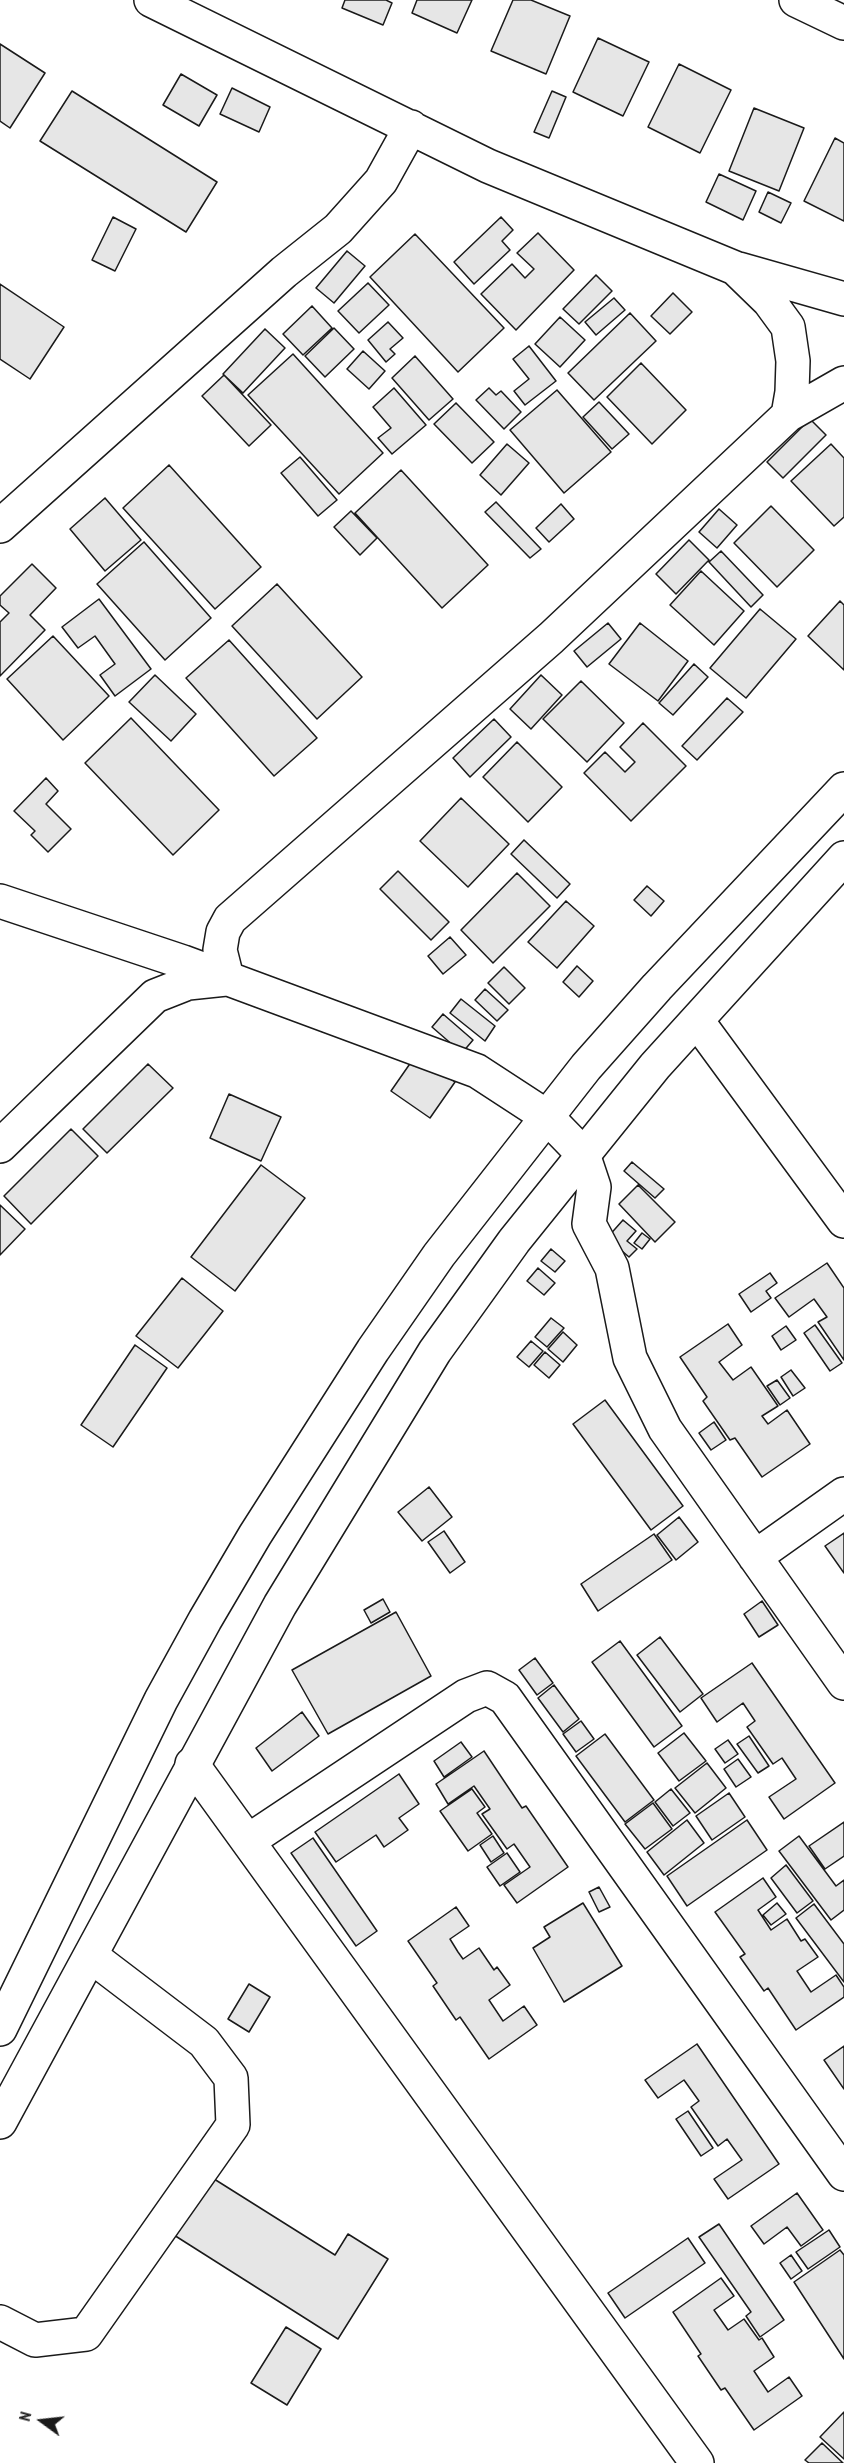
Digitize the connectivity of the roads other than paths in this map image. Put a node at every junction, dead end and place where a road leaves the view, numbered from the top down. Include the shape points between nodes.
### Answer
1 (151, 0) edge
2 (796, 0) edge
3 (844, 23) edge
4 (411, 127) junction
5 (735, 268) junction
6 (844, 299) edge
7 (844, 383) edge
8 (788, 415) junction
9 (0, 526) edge
10 (844, 789) edge
11 (844, 858) edge
12 (0, 901) edge
13 (227, 978) junction
14 (698, 1022) junction
15 (546, 1116) junction
16 (0, 1146) edge
17 (583, 1154) junction
18 (844, 1221) edge
19 (844, 1494) edge
20 (755, 1557) junction
21 (844, 1683) edge
22 (192, 1764) junction
23 (248, 1841) junction
24 (91, 1956) junction
25 (0, 2029) edge
26 (0, 2122) edge
27 (844, 2174) edge
28 (0, 2322) edge
29 (697, 2463) edge

1 - 4 main road
2 - 3 main road
4 - 5 main road via 488,166
4 - 9 main road via 381,181 338,229 284,272
5 - 6 main road
5 - 8 main road via 769,301 788,327 793,362
7 - 8 main road
8 - 13 main road via 551,638 230,919 220,950
10 - 15 main road via 657,987
11 - 14 main road
12 - 13 main road
13 - 15 main road via 477,1071
13 - 16 main road via 188,983 155,996
14 - 17 main road via 655,1066
14 - 18 main road
15 - 17 main road
15 - 25 main road via 439,1255 255,1535 161,1700
17 - 20 main road via 594,1186 589,1224 612,1268 630,1358 665,1429
17 - 22 main road via 435,1351 280,1605
19 - 20 main road
20 - 21 main road
22 - 23 main road
22 - 24 main road
23 - 27 main road via 466,1696 487,1688 505,1698
23 - 29 main road
24 - 26 main road
24 - 28 main road via 204,2042 231,2078 233,2125 86,2334 35,2340

